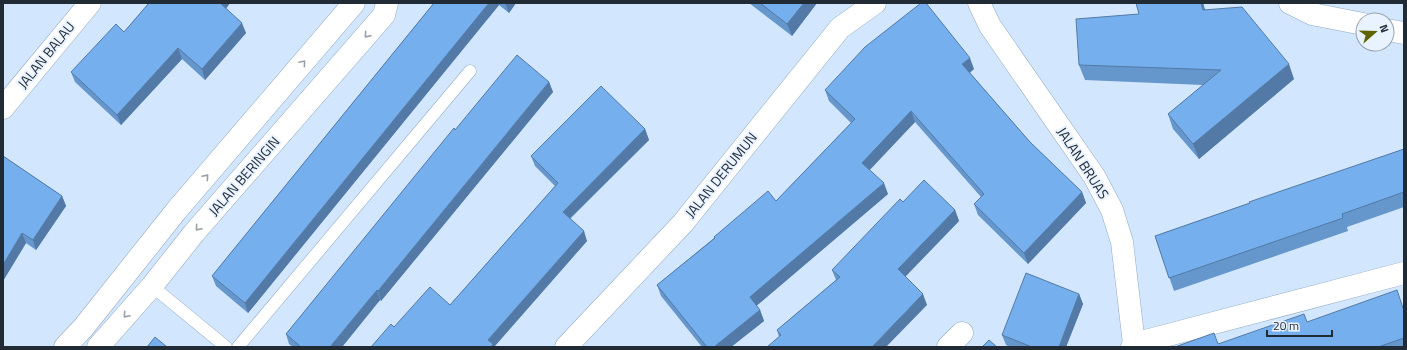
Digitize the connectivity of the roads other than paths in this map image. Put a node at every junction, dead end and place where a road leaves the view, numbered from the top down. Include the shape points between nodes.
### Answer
1 (90, 3) edge
2 (354, 3) edge
3 (387, 3) edge
4 (875, 3) edge
5 (979, 3) edge
6 (1290, 3) edge
7 (1355, 22) edge
8 (470, 71) dead end
9 (3, 108) edge
10 (145, 250) junction
11 (1404, 273) edge
12 (118, 284) junction
13 (152, 286) junction
14 (1133, 346) edge
15 (65, 347) edge
16 (98, 347) edge
17 (226, 347) edge
18 (238, 347) edge
19 (566, 347) edge

1 - 9 street, JALAN BALAU
10 -> 2 street, JALAN BERINGIN
3 -> 13 street, JALAN BERINGIN via 384,16 194,233
4 - 19 street, JALAN DERUMUN via 840,28 684,223
5 - 14 street, JALAN BRUAS via 990,26 1094,176 1112,210 1122,242
6 - 7 street via 1312,14
8 - 18 lane
10 - 12 street, JALAN BERINGIN
10 - 13 street via 146,268
11 - 14 street
12 - 13 street via 138,281
12 - 15 street, JALAN BERINGIN
13 -> 16 street, JALAN BERINGIN
13 - 17 lane

